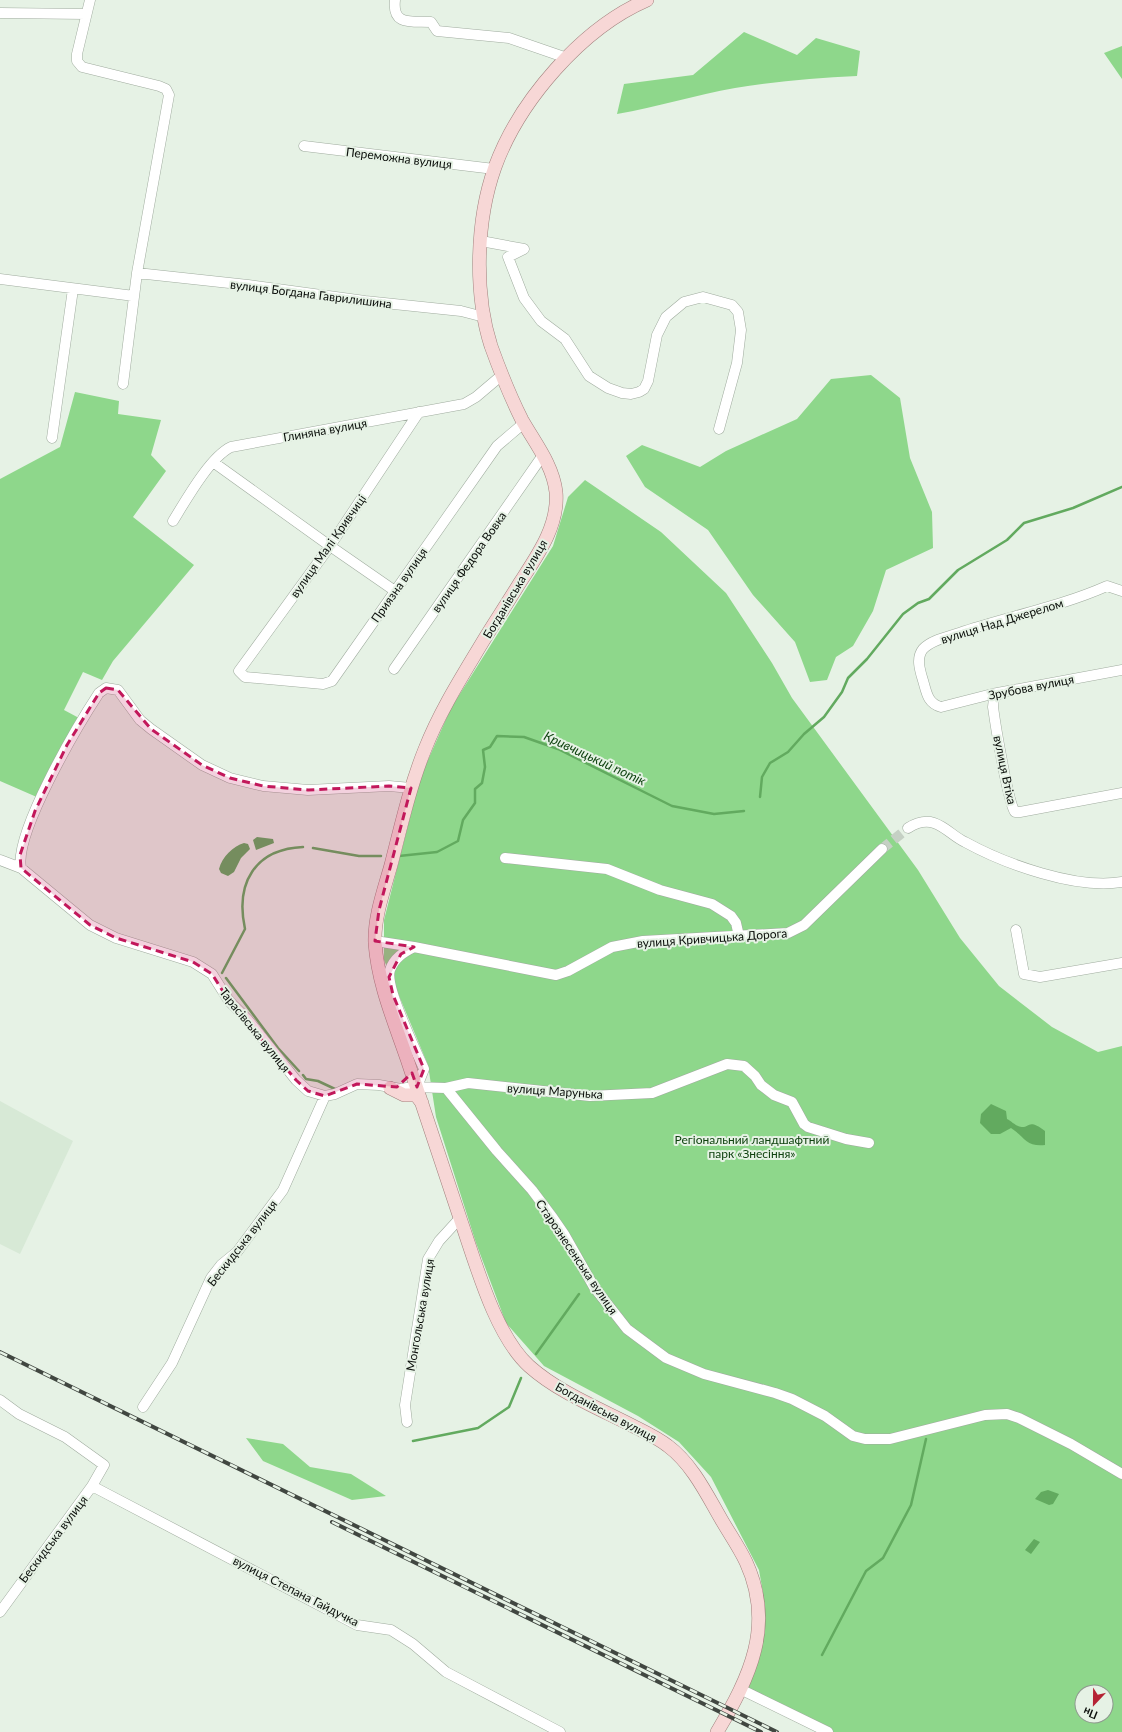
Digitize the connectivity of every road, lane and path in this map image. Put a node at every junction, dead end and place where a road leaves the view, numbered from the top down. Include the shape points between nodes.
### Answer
1 (90, 0) edge
2 (395, 0) edge
3 (647, 0) edge
4 (0, 13) edge
5 (86, 14) junction
6 (567, 58) junction
7 (304, 146) dead end
8 (494, 169) junction
9 (481, 240) junction
10 (137, 273) junction
11 (0, 281) edge
12 (73, 289) junction
13 (134, 296) junction
14 (484, 317) junction
15 (502, 375) junction
16 (123, 384) dead end
17 (419, 412) junction
18 (524, 423) junction
19 (719, 429) dead end
20 (52, 438) dead end
21 (543, 454) junction
22 (213, 462) junction
23 (173, 521) dead end
24 (330, 546) junction
25 (395, 591) junction
26 (1122, 591) edge
27 (394, 669) dead end
28 (1122, 670) edge
29 (245, 677) joint
30 (1000, 693) junction
31 (941, 707) joint
32 (411, 788) junction
33 (1122, 793) edge
34 (908, 828) tunnel mouth
35 (882, 849) tunnel mouth
36 (505, 858) dead end
37 (0, 860) edge
38 (21, 868) junction
39 (1122, 882) edge
40 (1016, 930) dead end
41 (739, 936) junction
42 (375, 941) junction
43 (414, 947) junction
44 (1122, 963) edge
45 (409, 1065) junction
46 (417, 1087) junction
47 (390, 1088) junction
48 (446, 1088) junction
49 (324, 1096) junction
50 (422, 1103) junction
51 (869, 1143) dead end
52 (460, 1218) junction
53 (0, 1400) edge
54 (143, 1407) dead end
55 (407, 1422) dead end
56 (1122, 1474) edge
57 (92, 1486) junction
58 (0, 1612) edge
59 (740, 1689) junction
60 (560, 1732) edge
61 (717, 1732) edge
62 (828, 1732) edge

1 - 5 street
2 - 6 street via 394,10 397,17 404,20 430,22 437,31 509,38
3 - 6 main road, Богданівська вулиця via 599,29
4 - 5 street
5 - 10 street via 77,54 77,61 82,67 159,86 166,89 169,95
6 - 8 main road, Богданівська вулиця via 522,114
7 - 8 street, Переможна вулиця
8 - 9 main road, Богданівська вулиця
9 - 14 main road, Богданівська вулиця via 480,273
9 - 19 street via 524,249 508,257 524,298 541,321 565,339 589,376 608,388 622,392 631,394 644,389 648,381 657,335 666,317 684,302 703,297 732,305 738,312 741,330 737,363
10 - 13 street
10 - 14 street, вулиця Богдана Гаврилишина via 461,311
11 - 12 street
12 - 13 street
12 - 20 street
13 - 16 street
14 - 15 main road, Богданівська вулиця
15 - 17 street, Глиняна вулиця via 464,404
15 - 18 main road, Богданівська вулиця
17 - 22 street, Глиняна вулиця via 232,447
17 - 24 street, вулиця Малі Кривчиці
18 - 21 main road, Богданівська вулиця
18 - 25 street, Приязна вулиця via 497,446
21 - 27 street, вулиця Федора Вовка
21 - 32 main road, Богданівська вулиця via 556,487 555,514 550,530 540,551 447,701 425,748
22 - 23 street, Глиняна вулиця
22 - 24 street
24 - 25 street
24 - 29 street, вулиця Малі Кривчиці via 239,671
25 - 29 street, Приязна вулиця via 332,681 323,684
26 - 31 street, вулиця Над Джерелом via 1107,586 1088,594 1003,618 928,645 922,651 919,666 930,701
28 - 30 street, Зрубова вулиця
30 - 31 street, Зрубова вулиця
30 - 33 street, вулиця Втіха via 994,698 992,707 1015,812
32 - 38 street via 389,786 308,790 263,786 230,778 202,765 151,729 140,720 118,690 106,688 99,693 68,745 35,811 20,855
32 - 42 main road, Богданівська вулиця via 379,910
34 - 39 street via 920,823 934,823 965,842 1035,870 1093,883
35 - 41 street, вулиця Кривчицька Дорога via 795,931
36 - 41 street via 607,869 660,890 712,904 731,916 736,923
37 - 38 street, Тарасівська вулиця
38 - 49 street, Тарасівська вулиця via 90,925 116,938 193,962 212,974 229,1001 248,1020 296,1080 308,1091
40 - 44 street via 1024,974 1040,977
41 - 43 street, вулиця Кривчицька Дорога via 643,941 612,947 556,975
42 - 43 street, вулиця Кривчицька Дорога
42 - 45 main road, Богданівська вулиця via 381,983
43 - 46 street via 401,954 390,970 389,977 393,995 424,1069
45 - 46 main road, Богданівська вулиця
45 - 47 main road via 406,1079 397,1087
46 - 47 street
46 - 48 street
46 - 50 main road, Богданівська вулиця
47 - 49 street via 357,1084
47 - 50 main road via 404,1095 416,1095
48 - 51 street, вулиця Марунька via 468,1083 590,1096 652,1093 727,1064 744,1066 761,1086 774,1095 792,1102 808,1127
48 - 56 street, Старознесенська вулиця via 554,1218 594,1287 627,1329 666,1358 704,1374 792,1399 825,1416 854,1436 865,1439 890,1439 985,1415 1007,1414 1071,1444
49 - 54 street, Бескидська вулиця via 283,1190 237,1252 221,1265 211,1278 172,1363
50 - 52 main road, Богданівська вулиця
52 - 55 street, Монгольська вулиця via 439,1241 428,1259 405,1405
52 - 59 main road, Богданівська вулиця via 492,1308 505,1336 527,1364 560,1388 668,1445 698,1479 746,1564 758,1600 760,1626 756,1646
53 - 57 street, Бескидська вулиця via 18,1414 66,1437 104,1465
57 - 58 street, Бескидська вулиця
57 - 60 street, вулиця Степана Гайдучка via 357,1625 391,1630 413,1644 446,1672
59 - 61 main road, Богданівська вулиця
59 - 62 street

